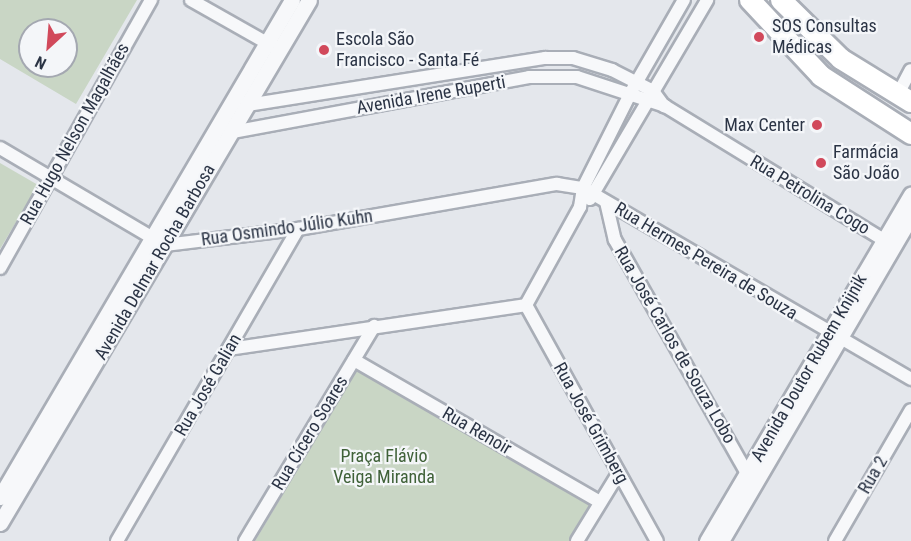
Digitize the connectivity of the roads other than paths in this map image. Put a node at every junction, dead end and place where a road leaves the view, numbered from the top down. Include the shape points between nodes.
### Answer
1 (151, 0) edge
2 (191, 0) edge
3 (292, 0) edge
4 (309, 0) edge
5 (684, 0) edge
6 (707, 0) edge
7 (750, 0) edge
8 (781, 0) edge
9 (273, 47) junction
10 (472, 66) junction
11 (911, 70) edge
12 (634, 86) junction
13 (475, 87) junction
14 (328, 92) junction
15 (651, 96) junction
16 (904, 98) edge
17 (244, 106) junction
18 (228, 108) junction
19 (333, 113) junction
20 (229, 132) junction
21 (911, 134) edge
22 (212, 138) junction
23 (0, 148) edge
24 (50, 177) junction
25 (583, 188) junction
26 (911, 195) edge
27 (601, 198) junction
28 (580, 207) junction
29 (911, 216) edge
30 (298, 229) junction
31 (160, 242) junction
32 (889, 243) junction
33 (0, 268) edge
34 (526, 305) junction
35 (374, 326) junction
36 (834, 336) junction
37 (229, 349) junction
38 (354, 360) junction
39 (911, 379) edge
40 (911, 410) edge
41 (618, 474) junction
42 (751, 479) junction
43 (0, 497) edge
44 (600, 502) junction
45 (0, 523) edge
46 (117, 541) edge
47 (245, 541) edge
48 (577, 541) edge
49 (657, 541) edge
50 (707, 541) edge
51 (721, 541) edge
52 (835, 541) edge

1 - 24 street, Rua Hugo Nelson Magalhães
2 - 9 street
3 - 9 street, Avenida Delmar Rocha Barbosa
4 - 9 street, Avenida Delmar Rocha Barbosa
5 - 12 street
6 - 15 street
7 - 21 main road via 821,76
8 - 16 main road via 841,59
9 - 17 street, Avenida Delmar Rocha Barbosa
9 - 18 street, Avenida Delmar Rocha Barbosa
10 - 12 street, Avenida Irene Ruperti via 573,58
10 - 13 street
10 - 14 street, Avenida Irene Ruperti
11 - 16 street
12 - 13 street, Avenida Irene Ruperti via 577,77 529,77
12 - 15 street, Avenida Irene Ruperti
12 - 25 street
13 - 19 street, Avenida Irene Ruperti
14 - 17 street, Avenida Irene Ruperti
14 - 19 street
15 - 27 street
15 - 32 street, Rua Petrolina Cogo
17 - 18 street, Avenida Irene Ruperti
17 - 20 street, Avenida Delmar Rocha Barbosa
18 - 22 street, Avenida Delmar Rocha Barbosa
19 - 20 street, Avenida Irene Ruperti
20 - 22 street, Avenida Irene Ruperti
20 - 31 street, Avenida Delmar Rocha Barbosa
22 - 31 street, Avenida Delmar Rocha Barbosa
23 - 24 street
24 - 31 street
24 - 33 street, Rua Hugo Nelson Magalhães
25 - 27 street, Rua Osmindo Júlio Kuhn
25 - 28 street
25 - 30 street, Rua Osmindo Júlio Kuhn via 557,184
26 - 32 street, Avenida Doutor Rubem Knijnik
27 - 28 street
27 - 36 street, Rua Hermes Pereira de Souza
27 - 42 street, Rua José Carlos de Souza Lobo via 615,240
28 - 34 street
29 - 32 street, Avenida Doutor Rubem Knijnik
30 - 31 street, Rua Osmindo Júlio Kuhn
30 - 37 street, Rua José Galian
31 - 43 street, Avenida Delmar Rocha Barbosa
31 - 45 street, Avenida Delmar Rocha Barbosa
32 - 36 street, Avenida Doutor Rubem Knijnik
34 - 35 street
34 - 41 street, Rua José Grimberg
35 - 37 street
35 - 38 street, Rua Cícero Soares
36 - 39 street, Rua Hermes Pereira de Souza
36 - 42 street, Avenida Doutor Rubem Knijnik
37 - 46 street, Rua José Galian
38 - 44 street, Rua Renoir
38 - 47 street, Rua Cícero Soares
40 - 52 street, Rua 2
41 - 44 street
41 - 49 street, Rua José Grimberg
42 - 50 street, Avenida Doutor Rubem Knijnik
42 - 51 street, Avenida Doutor Rubem Knijnik
44 - 48 street

